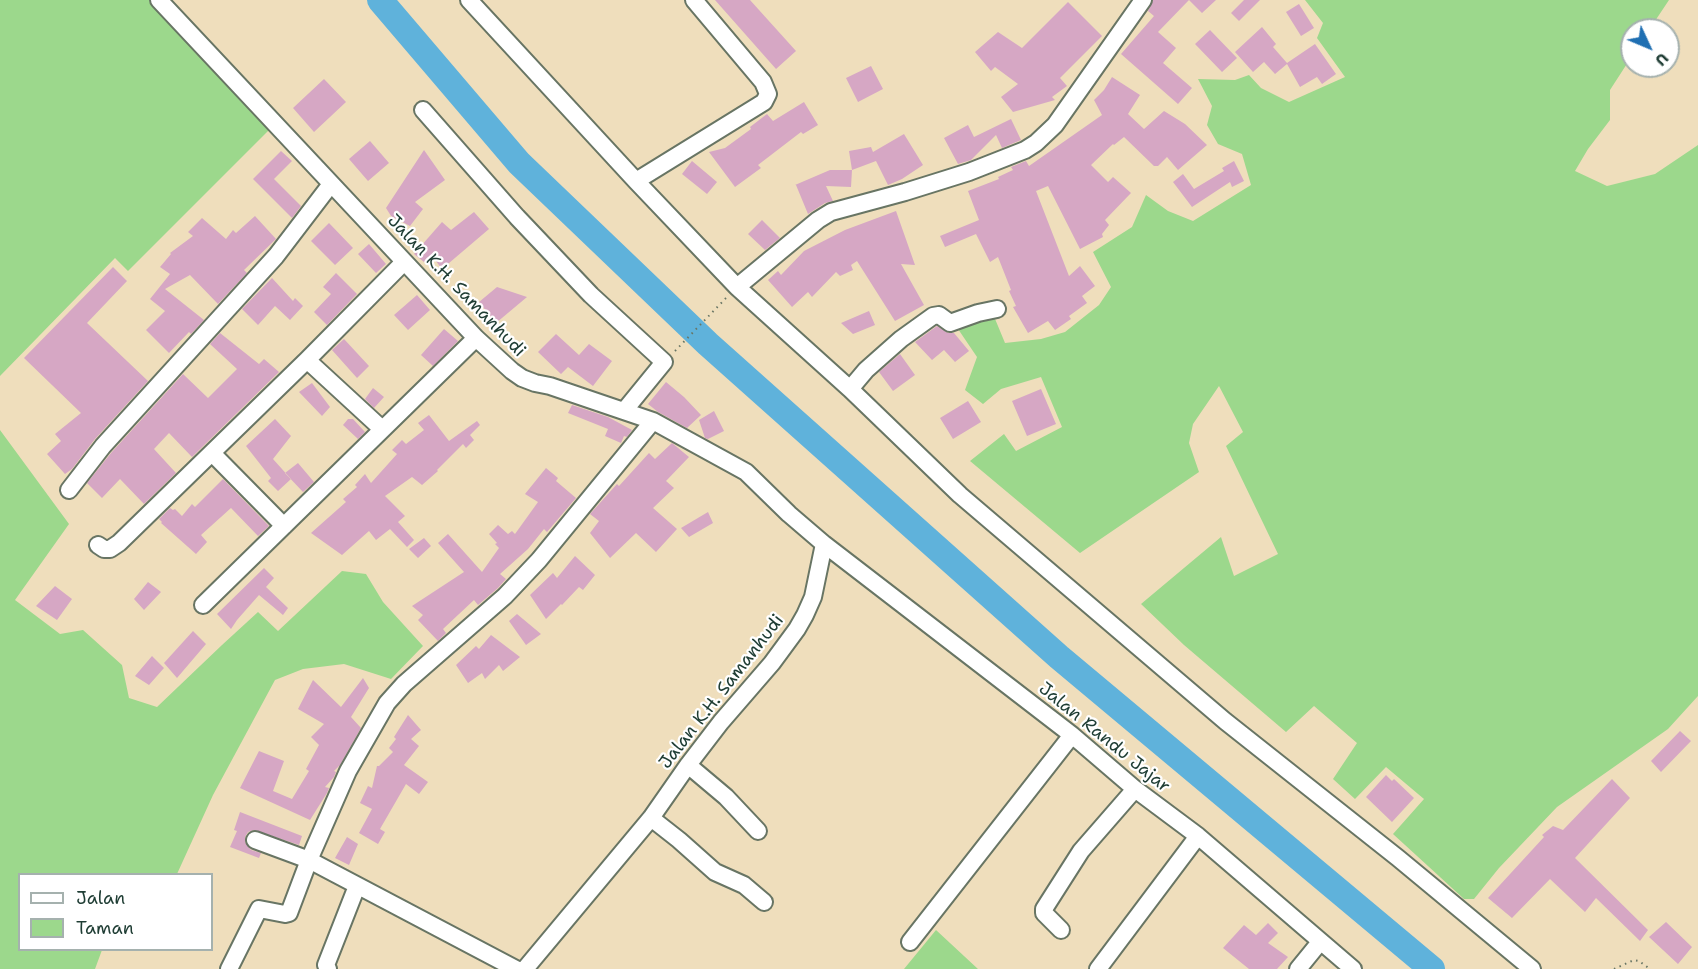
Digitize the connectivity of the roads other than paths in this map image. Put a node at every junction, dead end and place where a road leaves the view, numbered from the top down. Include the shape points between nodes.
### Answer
1 (159, 0) edge
2 (469, 0) edge
3 (694, 0) edge
4 (1143, 0) edge
5 (423, 110) dead end
6 (636, 181) junction
7 (331, 184) junction
8 (404, 262) junction
9 (737, 287) junction
10 (997, 309) dead end
11 (476, 338) junction
12 (307, 360) junction
13 (859, 379) junction
14 (624, 411) junction
15 (653, 421) junction
16 (382, 429) junction
17 (212, 453) junction
18 (69, 490) dead end
19 (284, 526) junction
20 (824, 544) junction
21 (98, 546) dead end
22 (203, 605) dead end
23 (1064, 746) junction
24 (688, 765) junction
25 (1128, 797) junction
26 (651, 818) junction
27 (758, 831) dead end
28 (255, 840) dead end
29 (1189, 847) junction
30 (309, 860) junction
31 (357, 886) junction
32 (764, 902) dead end
33 (1061, 930) dead end
34 (910, 942) dead end
35 (1309, 955) edge
36 (229, 969) edge
37 (328, 969) edge
38 (516, 969) edge
39 (525, 969) edge
40 (1098, 969) edge
41 (1353, 969) edge
42 (1532, 969) edge

1 - 7 street, Jalan K.H. Samanhudi
2 - 6 street
3 - 6 street via 763,82 768,94 764,102
4 - 9 street via 1055,125 1036,143 969,172 831,212
5 - 14 street via 591,295 664,362
6 - 9 street
7 - 8 street, Jalan K.H. Samanhudi
7 - 18 street via 276,256 103,446
8 - 11 street, Jalan K.H. Samanhudi
8 - 12 street
9 - 13 street
10 - 13 street via 950,322 936,314 901,339
11 - 14 street, Jalan K.H. Samanhudi via 522,378
11 - 16 street
12 - 16 street
12 - 17 street
13 - 42 street via 960,495 1208,706
14 - 15 street, Jalan K.H. Samanhudi
15 - 20 street, Jalan K.H. Samanhudi via 746,472
15 - 30 street via 505,596 393,695 348,771
16 - 19 street
17 - 19 street
17 - 21 street via 114,548
19 - 22 street
20 - 23 street, Jalan Randu Jajar
20 - 24 street, Jalan K.H. Samanhudi via 806,615
23 - 25 street, Jalan Randu Jajar
23 - 34 street
24 - 26 street, Jalan K.H. Samanhudi
24 - 27 street
25 - 29 street, Jalan Randu Jajar
25 - 33 street via 1081,851 1044,909
26 - 32 street via 715,872 744,885
26 - 39 street, Jalan K.H. Samanhudi
28 - 30 street
29 - 35 street, Jalan Randu Jajar
29 - 40 street
30 - 31 street
30 - 36 street via 289,913 259,909
31 - 37 street via 326,965
31 - 38 street
35 - 41 street, Jalan Randu Jajar

